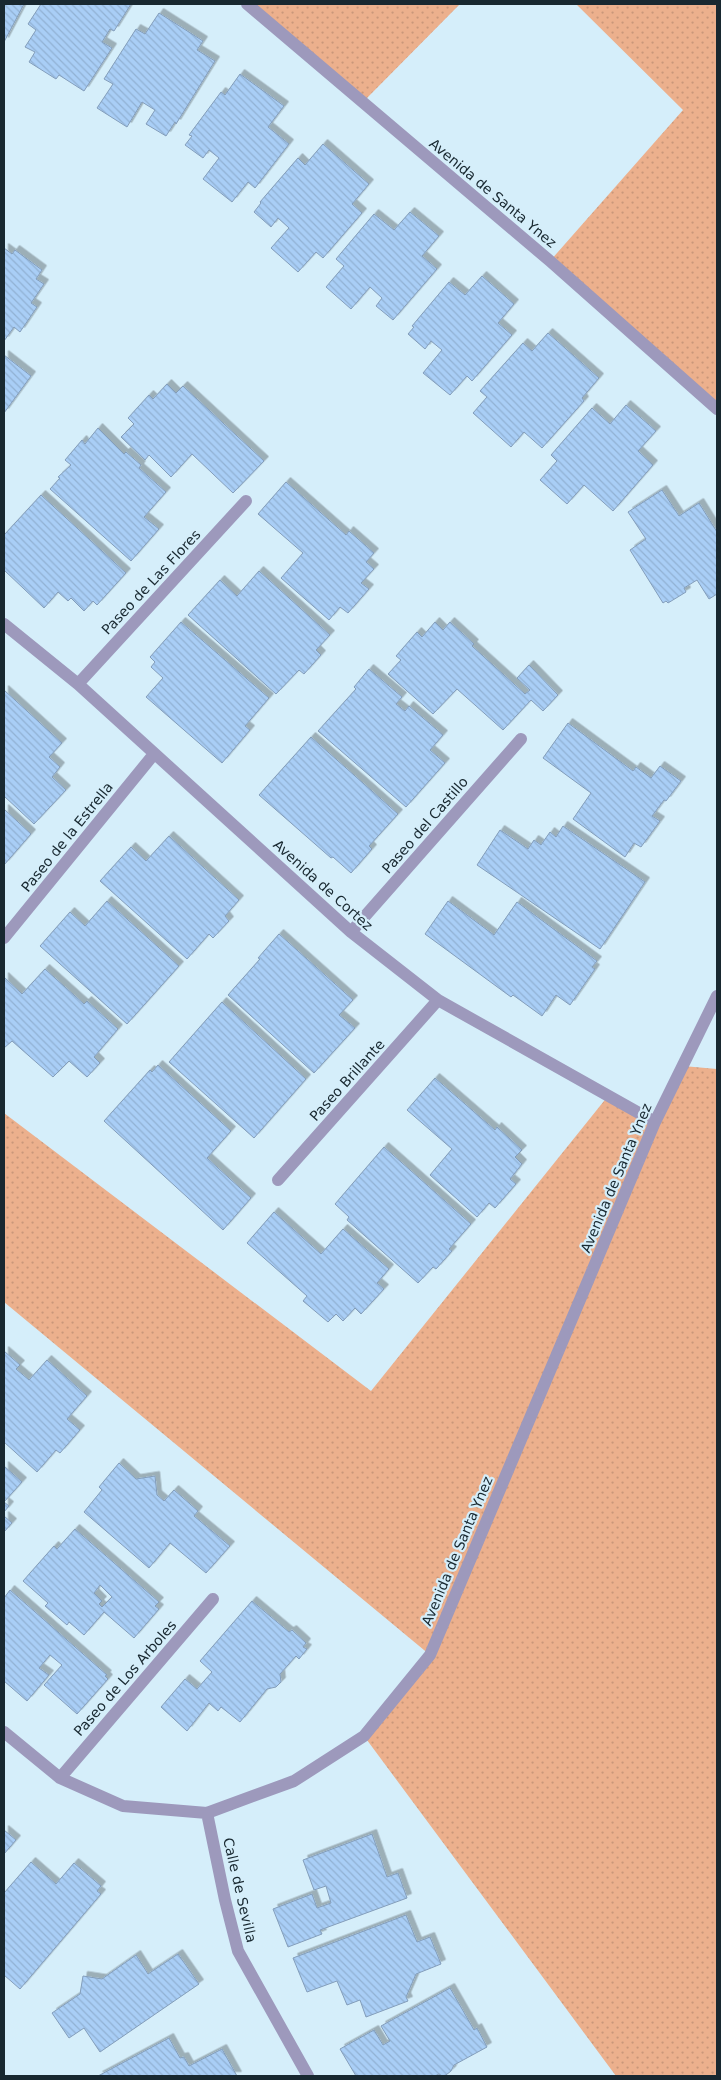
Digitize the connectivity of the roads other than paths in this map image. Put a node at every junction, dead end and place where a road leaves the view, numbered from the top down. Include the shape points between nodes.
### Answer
1 (247, 4) edge
2 (717, 409) edge
3 (246, 501) dead end
4 (4, 624) edge
5 (78, 684) junction
6 (521, 738) dead end
7 (154, 754) junction
8 (351, 932) junction
9 (4, 938) edge
10 (717, 996) edge
11 (438, 1000) junction
12 (655, 1122) junction
13 (278, 1180) dead end
14 (213, 1599) dead end
15 (4, 1732) edge
16 (60, 1778) junction
17 (207, 1813) junction
18 (308, 2076) edge

1 - 2 street, Avenida de Santa Ynez via 550,261
3 - 5 street, Paseo de Las Flores
4 - 5 street, Avenida de Cortez
5 - 7 street, Avenida de Cortez
6 - 8 street, Paseo del Castillo
7 - 8 street, Avenida de Cortez
7 - 9 street, Paseo de la Estrella
8 - 11 street, Avenida de Cortez
10 - 12 street, Avenida de Santa Ynez
11 - 12 street, Avenida de Cortez
11 - 13 street, Paseo Brillante
12 - 17 street, Avenida de Santa Ynez via 430,1655 364,1736 294,1781
14 - 16 street, Paseo de Los Arboles
15 - 16 street, Avenida de Santa Ynez
16 - 17 street, Avenida de Santa Ynez via 123,1806
17 - 18 street, Calle de Sevilla via 238,1951

